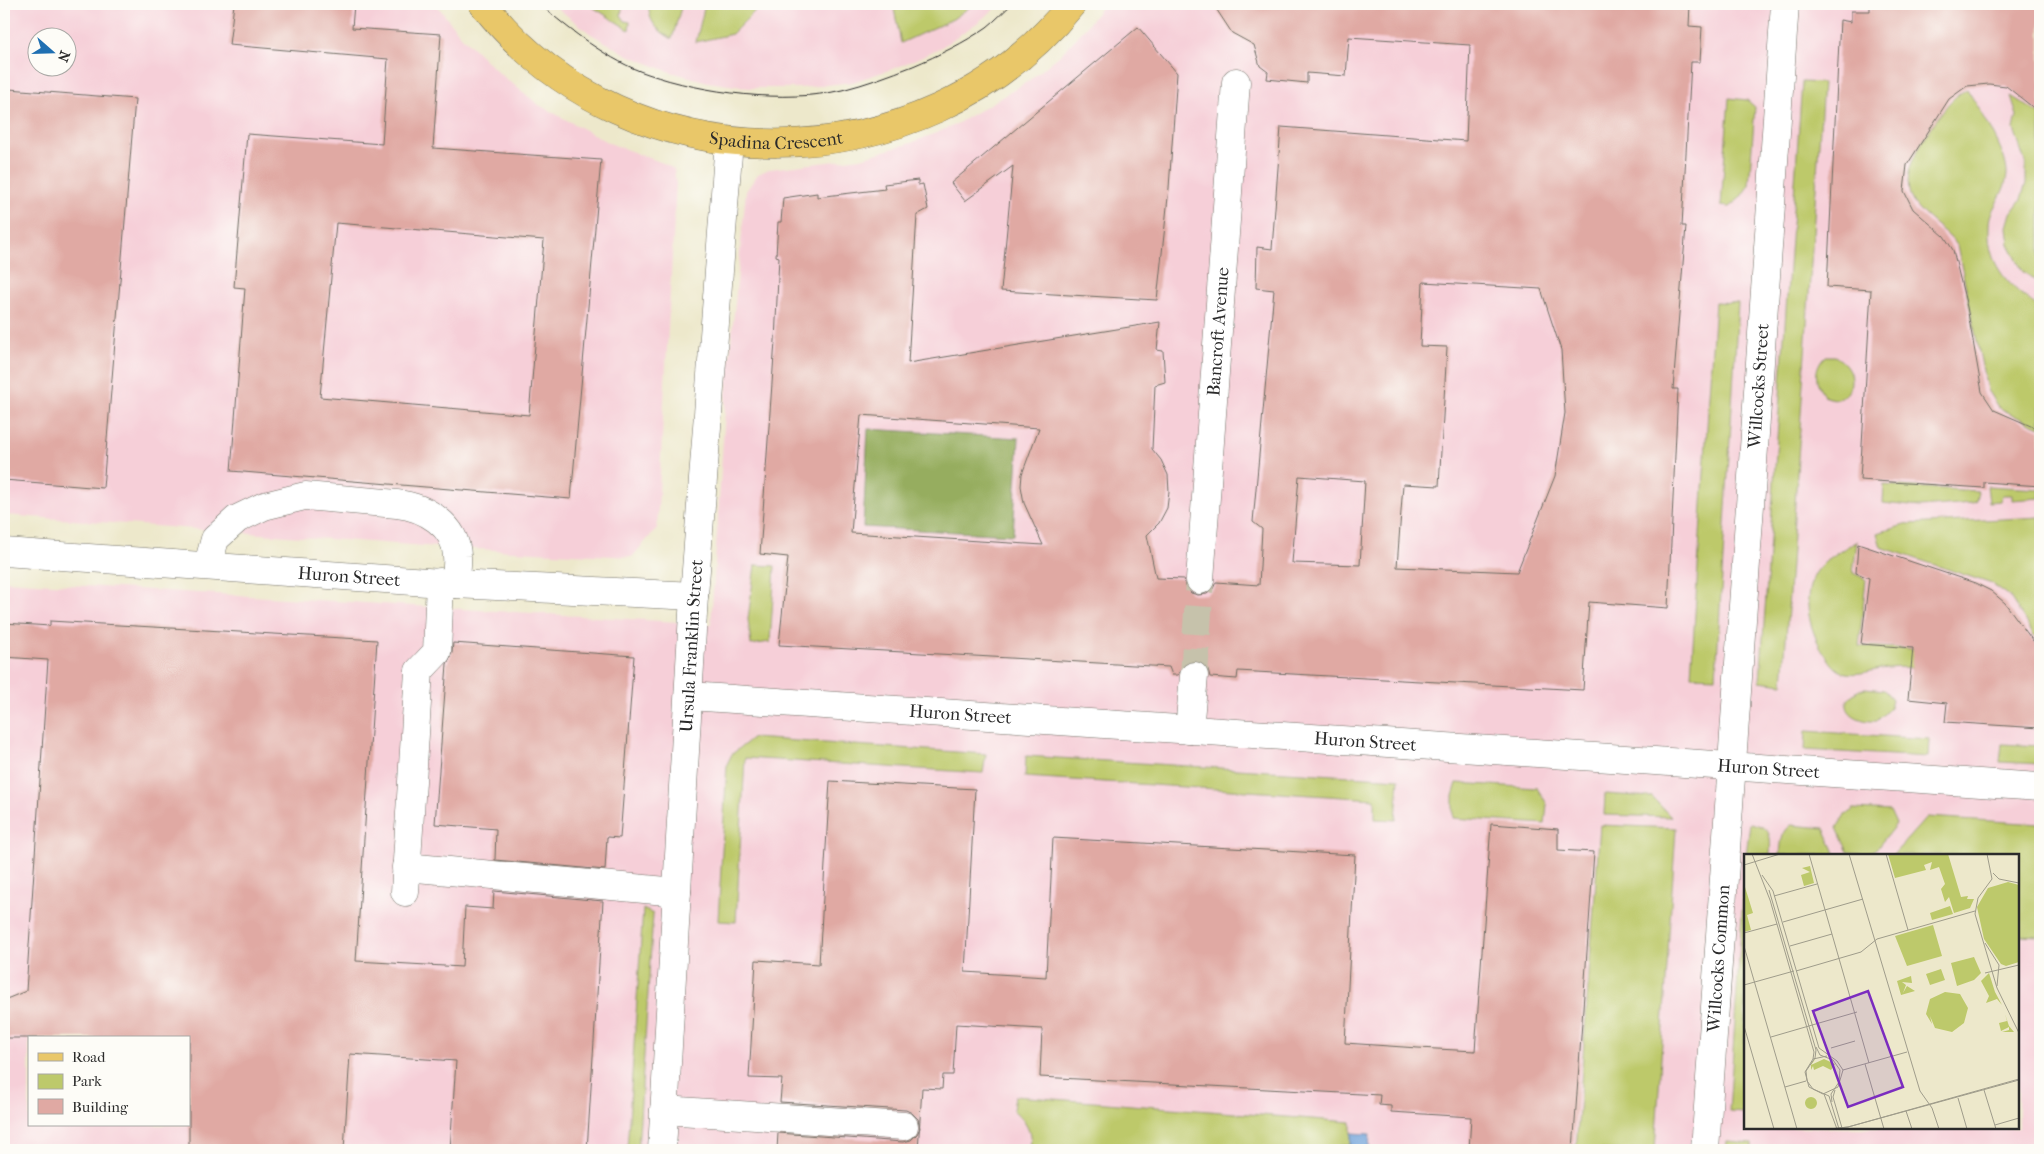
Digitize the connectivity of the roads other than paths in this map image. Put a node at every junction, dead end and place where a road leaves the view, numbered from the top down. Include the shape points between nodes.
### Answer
1 (483, 4) edge
2 (1072, 4) edge
3 (1785, 4) edge
4 (1236, 82) dead end
5 (728, 141) junction
6 (4, 552) edge
7 (208, 565) junction
8 (1200, 580) tunnel mouth
9 (447, 583) junction
10 (694, 596) junction
11 (1194, 676) tunnel mouth
12 (689, 696) junction
13 (1190, 730) junction
14 (1732, 767) junction
15 (2040, 788) edge
16 (677, 892) junction
17 (664, 1110) junction
18 (904, 1126) dead end
19 (662, 1150) edge
20 (1705, 1150) edge

1 - 5 main road, Spadina Crescent via 520,44 590,95 661,126
2 - 5 main road, Spadina Crescent via 1028,50 991,78 952,102 910,120 866,134 821,142 774,144
3 - 14 street, Willcocks Street
4 - 8 street, Bancroft Avenue
5 - 10 street, Ursula Franklin Street
6 - 7 street, Huron Street
7 - 9 street, Huron Street
7 - 9 street via 215,539 237,518 264,506 305,496 410,505 428,513 452,537 458,555
9 - 10 street, Huron Street
9 - 16 street via 437,652 418,671 405,879
10 - 12 street, Ursula Franklin Street
11 - 13 street
12 - 13 street, Huron Street
12 - 16 street, Ursula Franklin Street
13 - 14 street, Huron Street
14 - 15 street, Huron Street
14 - 20 street, Willcocks Common
16 - 17 street, Ursula Franklin Street
17 - 18 street
17 - 19 street, Ursula Franklin Street

